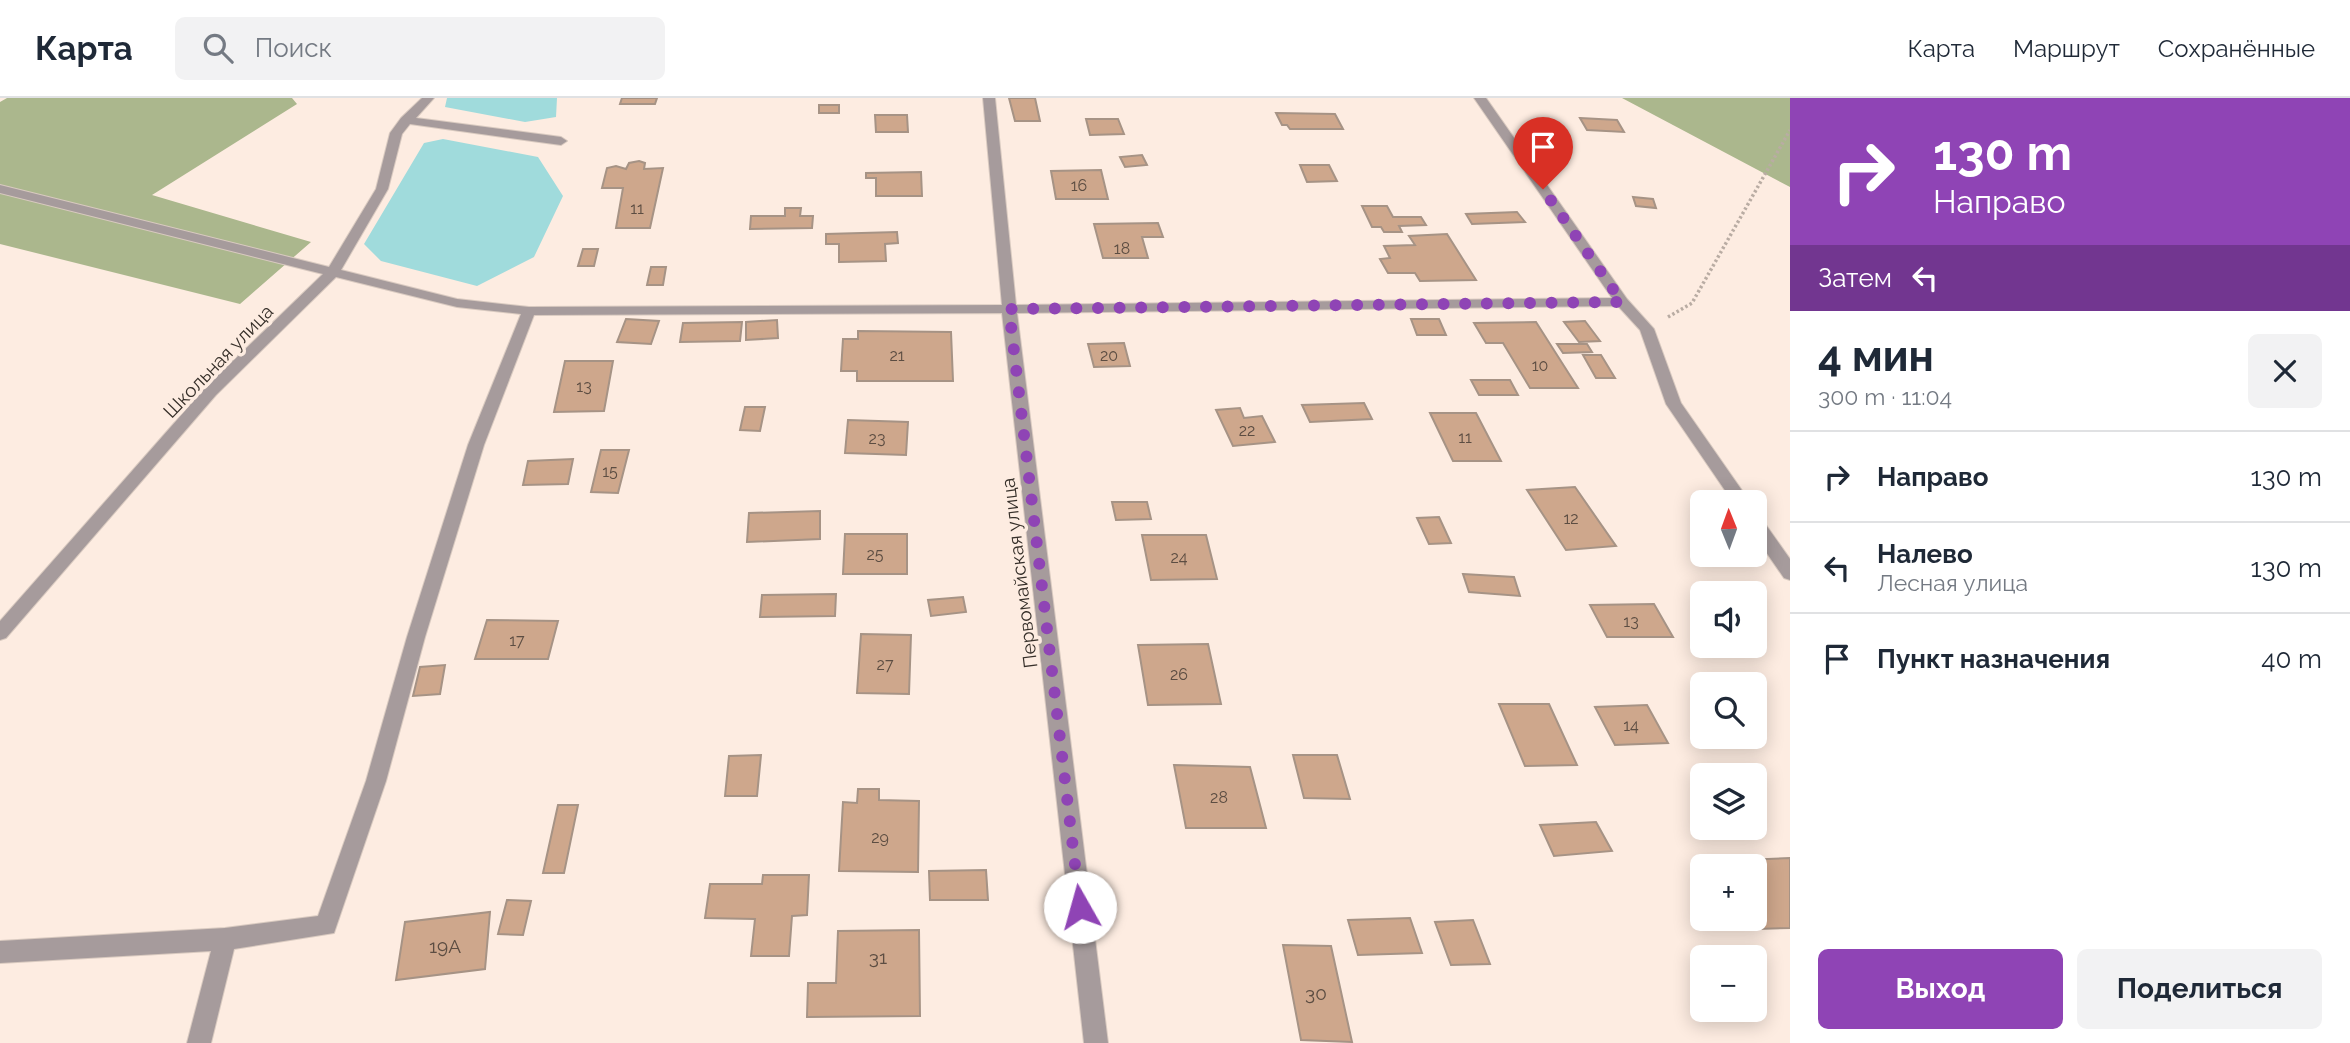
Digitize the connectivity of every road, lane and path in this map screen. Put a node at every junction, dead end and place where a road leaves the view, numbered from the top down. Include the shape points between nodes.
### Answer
1 (428, 98) edge
2 (989, 98) edge
3 (1480, 98) edge
4 (405, 120) junction
5 (1790, 130) edge
6 (561, 141) dead end
7 (0, 189) edge
8 (333, 272) junction
9 (1622, 302) junction
10 (1009, 309) junction
11 (529, 311) junction
12 (1647, 329) junction
13 (1734, 490) edge
14 (1768, 541) edge
15 (1790, 573) edge
16 (0, 633) edge
17 (225, 939) junction
18 (0, 952) edge
19 (200, 1043) edge
20 (1096, 1043) edge

1 - 4 street, Школьная улица
2 - 10 street, Первомайская улица
3 - 9 street
4 - 6 street
4 - 8 street, Школьная улица via 396,133 382,189
5 - 12 path via 1692,303
7 - 8 street
8 - 11 street via 457,303
8 - 16 street, Школьная улица via 211,391
9 - 10 street
9 - 12 street
10 - 11 street
10 - 20 street, Первомайская улица
11 - 17 street via 476,445 376,781 326,926
12 - 13 street via 1674,404
14 - 15 street
17 - 18 street
17 - 19 street

